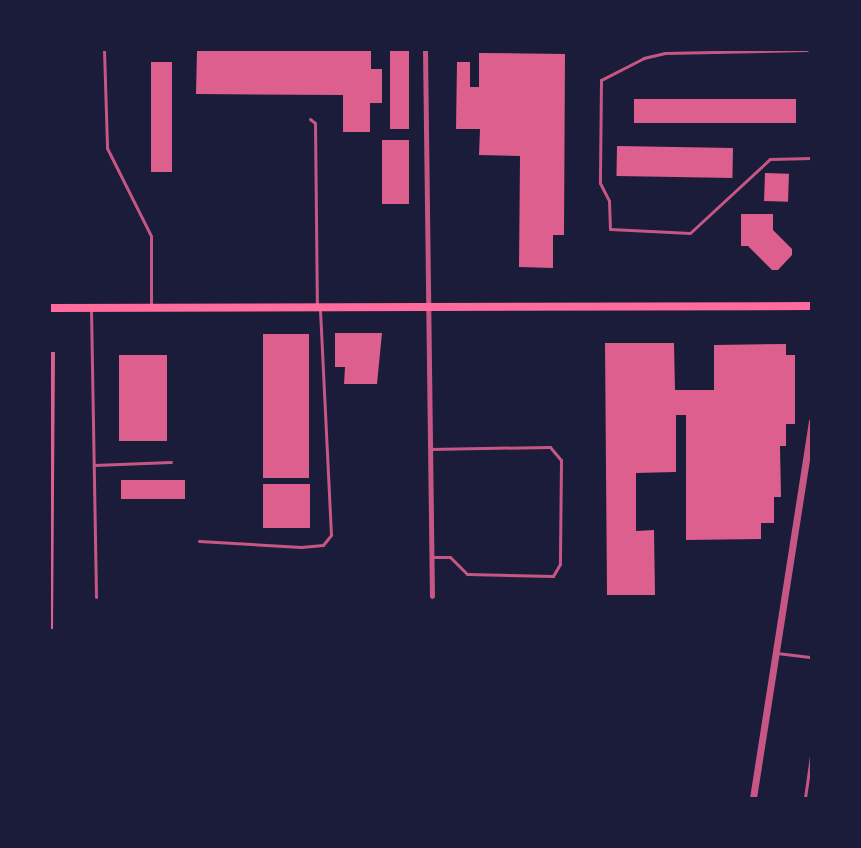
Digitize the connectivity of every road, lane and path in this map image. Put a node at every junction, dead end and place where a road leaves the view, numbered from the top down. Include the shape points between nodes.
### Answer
1 (104, 50) edge
2 (425, 50) edge
3 (807, 50) edge
4 (310, 119) dead end
5 (812, 158) edge
6 (812, 306) edge
7 (318, 307) junction
8 (425, 307) junction
9 (50, 308) edge
10 (91, 308) junction
11 (151, 308) junction
12 (812, 422) edge
13 (428, 449) junction
14 (171, 462) dead end
15 (94, 465) junction
16 (199, 541) dead end
17 (430, 557) junction
18 (432, 596) dead end
19 (96, 597) dead end
20 (776, 653) junction
21 (812, 657) edge
22 (812, 749) edge
23 (753, 798) edge
24 (805, 798) edge

1 - 11 lane via 107,148 151,236
2 - 8 street
3 - 5 lane via 665,53 644,58 601,80 600,183 609,201 610,229 690,233 770,159
4 - 7 lane via 315,123
6 - 8 main road
7 - 8 main road
7 - 11 main road
7 - 16 lane via 330,535 323,545 301,547
8 - 13 street
9 - 10 main road
10 - 11 main road
10 - 15 lane
12 - 20 street
13 - 17 street
13 - 17 lane via 550,447 561,460 561,564 553,576 467,574 450,556
14 - 15 lane
15 - 19 lane
17 - 18 street
20 - 21 lane
20 - 23 street
22 - 24 lane

